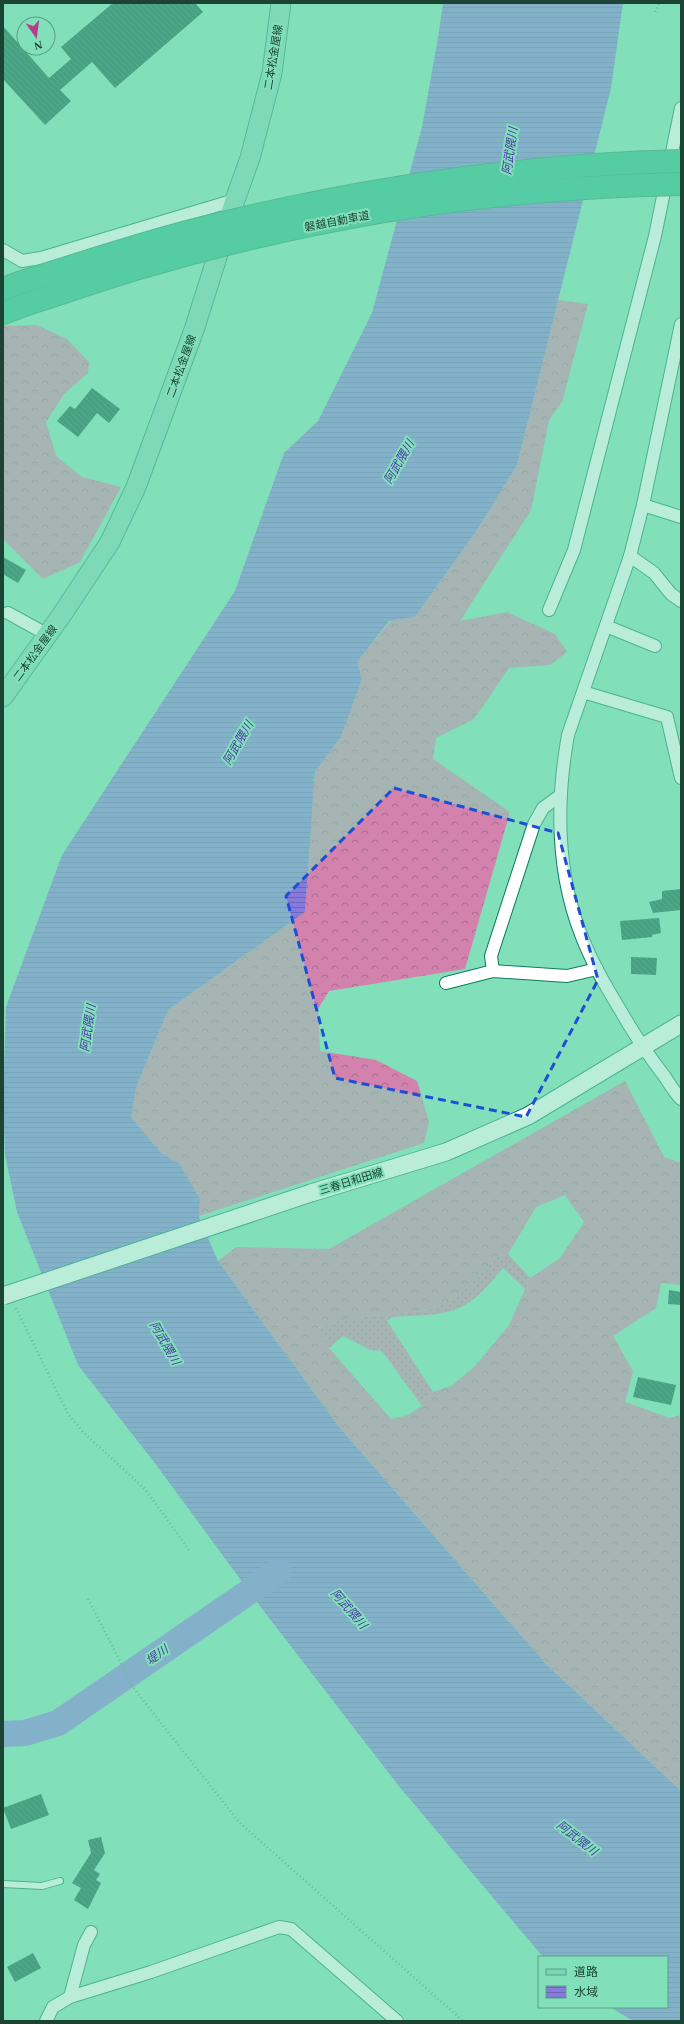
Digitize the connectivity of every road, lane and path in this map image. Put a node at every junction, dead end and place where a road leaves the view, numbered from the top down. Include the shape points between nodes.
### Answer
1 (281, 3) edge
2 (659, 3) edge
3 (655, 12) dead end
4 (681, 108) edge
5 (681, 161) edge
6 (681, 184) edge
7 (235, 200) junction
8 (3, 250) edge
9 (11, 286) edge
10 (3, 313) edge
11 (681, 324) edge
12 (643, 505) junction
13 (681, 517) edge
14 (630, 556) junction
15 (681, 601) edge
16 (549, 610) dead end
17 (8, 613) dead end
18 (606, 626) junction
19 (48, 635) junction
20 (655, 646) dead end
21 (583, 692) junction
22 (3, 697) edge
23 (681, 778) edge
24 (561, 795) junction
25 (597, 970) junction
26 (493, 971) junction
27 (446, 983) dead end
28 (681, 1024) edge
29 (644, 1048) junction
30 (680, 1098) edge
31 (3, 1296) edge
32 (16, 1307) dead end
33 (189, 1550) dead end
34 (88, 1599) dead end
35 (60, 1881) dead end
36 (3, 1884) edge
37 (91, 1932) dead end
38 (70, 1997) junction
39 (46, 2021) edge
40 (397, 2021) edge
41 (463, 2021) edge

1 - 7 main road, 二本松金屋線 via 272,74 250,158
2 - 3 path
4 - 16 street via 655,236 574,550
5 - 9 highway, 磐越自動車道, bridge via 547,170 372,192 194,230
6 - 10 highway, 磐越自動車道, bridge via 563,190 495,197 414,207 335,221 140,268
7 - 8 street via 41,258 22,262
7 - 19 main road, 二本松金屋線 via 194,330 136,487 110,542
11 - 12 street
12 - 13 street
12 - 14 street
14 - 15 street via 654,574 671,594
14 - 18 street
17 - 19 street
18 - 20 street
18 - 21 street
19 - 22 main road, 二本松金屋線
21 - 23 street via 667,717
21 - 24 street via 568,735
24 - 25 street via 560,852 575,918
24 - 26 street via 543,808 534,824 491,956
25 - 26 street via 567,976
25 - 29 street
26 - 27 street
28 - 29 main road, 三春日和田線
29 - 30 street
29 - 31 main road, 三春日和田線, bridge via 528,1116 446,1152 311,1193
32 - 33 path via 68,1414 84,1433 145,1489
34 - 41 path via 136,1690 239,1822
35 - 36 lane via 42,1886
37 - 38 street via 84,1945
38 - 39 street via 53,2007
38 - 40 street via 151,1972 279,1927 291,1929

